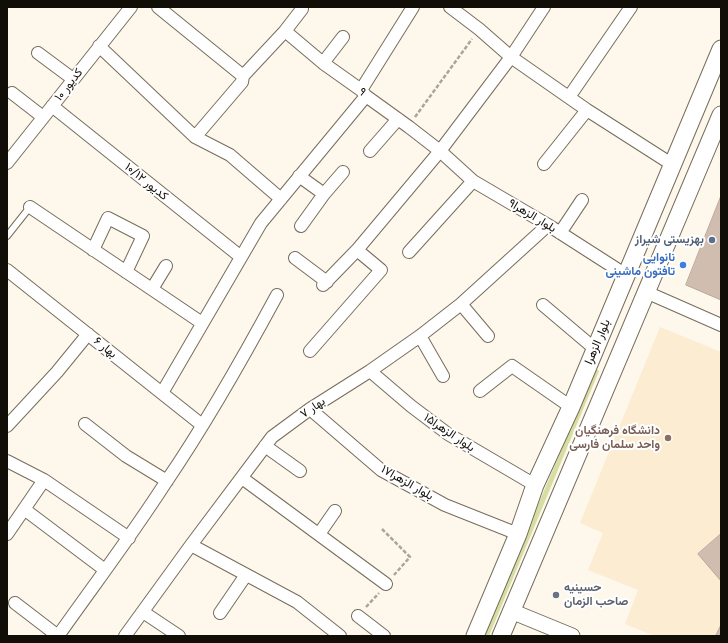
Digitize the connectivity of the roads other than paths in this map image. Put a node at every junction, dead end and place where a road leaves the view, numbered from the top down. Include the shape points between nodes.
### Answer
1 (131, 7) edge
2 (158, 7) edge
3 (413, 7) edge
4 (450, 7) edge
5 (544, 7) edge
6 (630, 7) edge
7 (302, 9) dead end
8 (285, 31) junction
9 (343, 37) dead end
10 (99, 46) junction
11 (721, 49) edge
12 (38, 53) dead end
13 (511, 57) junction
14 (323, 63) junction
15 (243, 76) junction
16 (73, 79) junction
17 (12, 93) dead end
18 (363, 93) junction
19 (569, 97) junction
20 (52, 106) junction
21 (587, 110) junction
22 (721, 115) edge
23 (43, 117) junction
24 (398, 119) junction
25 (195, 137) junction
26 (370, 150) dead end
27 (440, 151) junction
28 (7, 163) edge
29 (544, 164) dead end
30 (673, 164) junction
31 (344, 172) dead end
32 (299, 176) junction
33 (473, 180) junction
34 (324, 194) junction
35 (281, 199) junction
36 (582, 200) dead end
37 (30, 207) joint
38 (548, 225) junction
39 (301, 226) dead end
40 (560, 232) junction
41 (7, 236) edge
42 (93, 250) junction
43 (357, 250) junction
44 (409, 252) dead end
45 (241, 257) junction
46 (295, 258) dead end
47 (166, 266) dead end
48 (7, 270) edge
49 (126, 272) junction
50 (626, 275) junction
51 (152, 289) junction
52 (646, 292) junction
53 (278, 295) dead end
54 (460, 304) junction
55 (543, 305) dead end
56 (202, 323) junction
57 (721, 325) edge
58 (88, 334) junction
59 (420, 336) junction
60 (488, 336) dead end
61 (310, 351) dead end
62 (593, 354) junction
63 (370, 371) junction
64 (612, 373) junction
65 (443, 376) dead end
66 (480, 391) dead end
67 (162, 393) junction
68 (571, 407) junction
69 (310, 409) junction
70 (85, 424) dead end
71 (202, 425) junction
72 (7, 426) edge
73 (266, 446) junction
74 (7, 461) edge
75 (300, 471) dead end
76 (242, 478) junction
77 (44, 480) junction
78 (167, 481) junction
79 (535, 485) junction
80 (24, 509) junction
81 (335, 511) dead end
82 (7, 534) edge
83 (319, 534) junction
84 (518, 534) junction
85 (129, 538) junction
86 (191, 545) junction
87 (105, 570) junction
88 (246, 574) junction
89 (386, 584) dead end
90 (15, 603) dead end
91 (511, 611) junction
92 (143, 612) junction
93 (220, 612) dead end
94 (358, 616) dead end
95 (58, 636) edge
96 (125, 636) edge
97 (179, 636) edge
98 (340, 636) edge
99 (384, 636) edge
100 (475, 636) edge
101 (502, 636) edge
102 (572, 636) edge

1 - 10 street, کدیور ۱۰
2 - 15 street
3 - 18 street via 396,32
4 - 13 street
5 - 13 street
6 - 19 street
7 - 8 street
8 - 14 street, ۹
8 - 15 street
9 - 14 street
10 - 16 street, کدیور ۱۰
10 - 25 street
11 - 30 main road, بلوار الزهرا
12 - 16 street
13 - 19 street
13 - 27 street
14 - 18 street, ۹
15 - 25 street via 242,82
16 - 20 street, کدیور ۱۰
17 - 23 street
18 - 24 street, ۹
18 - 32 street
19 - 21 street
20 - 23 street, کدیور ۱۰
20 - 45 street, کدیور ۱۰/۱۲
21 - 29 street
21 - 30 street
22 - 52 main road, بلوار الزهرا
23 - 28 street, کدیور ۱۰
24 - 26 street
24 - 27 street, ۹
25 - 35 street via 230,155
27 - 33 street, بلوار الزهرا۹
27 - 43 street
30 - 50 main road, بلوار الزهرا
31 - 34 street
32 - 34 street
32 - 35 street
33 - 38 street, بلوار الزهرا۹
33 - 44 street
34 - 39 street
35 - 45 street via 261,223
36 - 40 street
37 - 41 lane
37 - 42 street
38 - 40 street, بلوار الزهرا۹
38 - 54 street, بهار ۷
40 - 50 street, بلوار الزهرا۹
42 - 49 street
42 - 49 street via 108,218 143,236
43 - 46 street via 325,284
43 - 61 street via 380,270
45 - 56 street
47 - 51 street
48 - 58 street, بهار ۶
49 - 51 street
50 - 62 main road, بلوار الزهرا
51 - 56 street
52 - 57 street
52 - 64 main road, بلوار الزهرا
53 - 71 street
54 - 59 street, بهار ۷
54 - 60 street
55 - 62 street
56 - 67 street
58 - 67 street, بهار ۶
58 - 72 street
59 - 63 street, بهار ۷
59 - 65 street
62 - 64 main road
62 - 68 main road, بلوار الزهرا
63 - 69 street, بهار ۷
63 - 79 street, بلوار الزهرا۱۵ via 448,434
64 - 91 main road, بلوار الزهرا
66 - 68 street via 512,366
67 - 71 street, بهار ۶
68 - 79 main road, بلوار الزهرا
69 - 73 street, بهار ۷ via 272,437
69 - 84 street, بلوار الزهرا۱۷ via 381,470 445,505
70 - 78 street via 126,456
71 - 78 street
73 - 75 street
73 - 76 street, بهار ۷
74 - 77 street
76 - 83 street
76 - 86 street, بهار ۷
77 - 80 street
77 - 85 street
78 - 85 street
79 - 84 main road, بلوار الزهرا
80 - 82 street
80 - 87 street
81 - 83 street
83 - 89 street
84 - 100 main road, بلوار الزهرا
85 - 87 street
86 - 88 street
86 - 92 street, بهار ۷
87 - 95 street
88 - 93 street
88 - 98 street via 297,602
90 - 95 street
91 - 101 main road, بلوار الزهرا
91 - 102 street
92 - 96 street, بهار ۷
92 - 97 street
94 - 99 street

